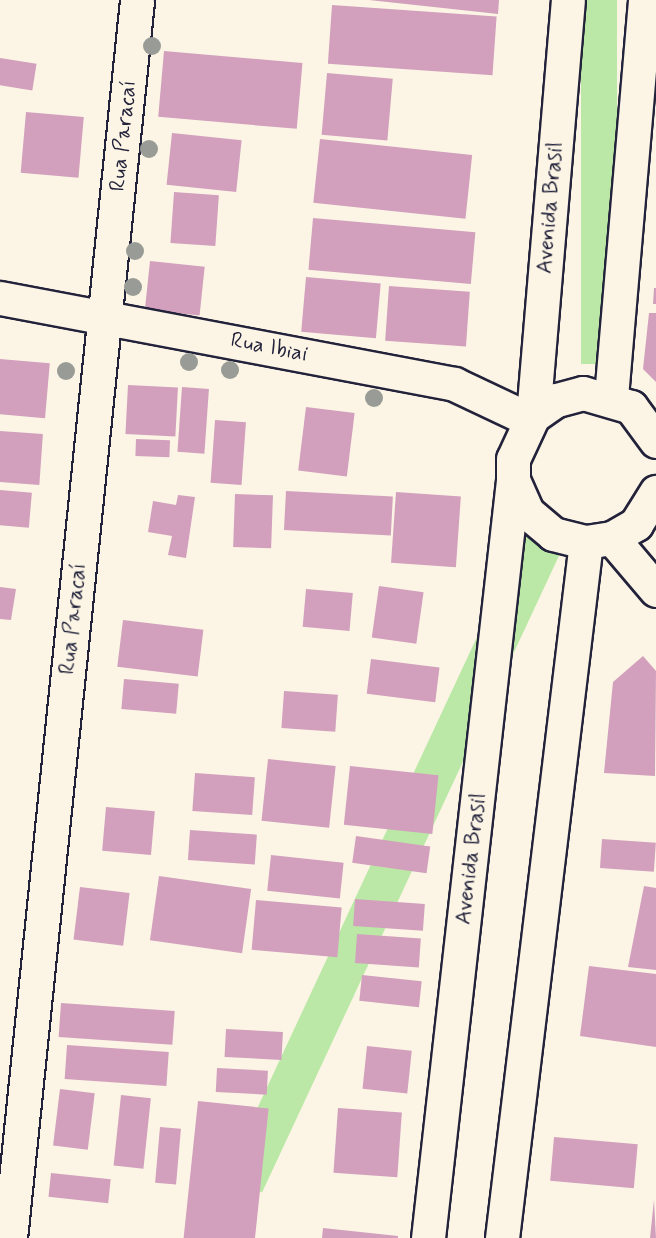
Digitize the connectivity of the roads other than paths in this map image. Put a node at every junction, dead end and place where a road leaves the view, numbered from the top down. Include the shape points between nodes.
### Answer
1 (137, 0) edge
2 (568, 0) edge
3 (645, 0) edge
4 (0, 298) edge
5 (106, 317) junction
6 (611, 397) junction
7 (532, 418) junction
8 (653, 429) edge
9 (513, 480) junction
10 (656, 492) edge
11 (599, 540) junction
12 (656, 590) edge
13 (10, 1238) edge
14 (428, 1238) edge
15 (502, 1238) edge

1 - 5 street, Rua Paracaí
2 - 7 street, Avenida Brasil
3 - 6 street
4 - 5 street, Rua Ibiai
5 - 7 street, Rua Ibiai via 454,384
5 - 13 street, Rua Paracaí
6 - 7 street via 583,393 556,400
6 - 8 street
7 - 9 street, Avenida Brasil via 513,459
9 - 11 street via 527,512 553,534
9 - 14 street, Avenida Brasil
10 - 11 street via 636,524
11 - 12 street
11 - 15 street

